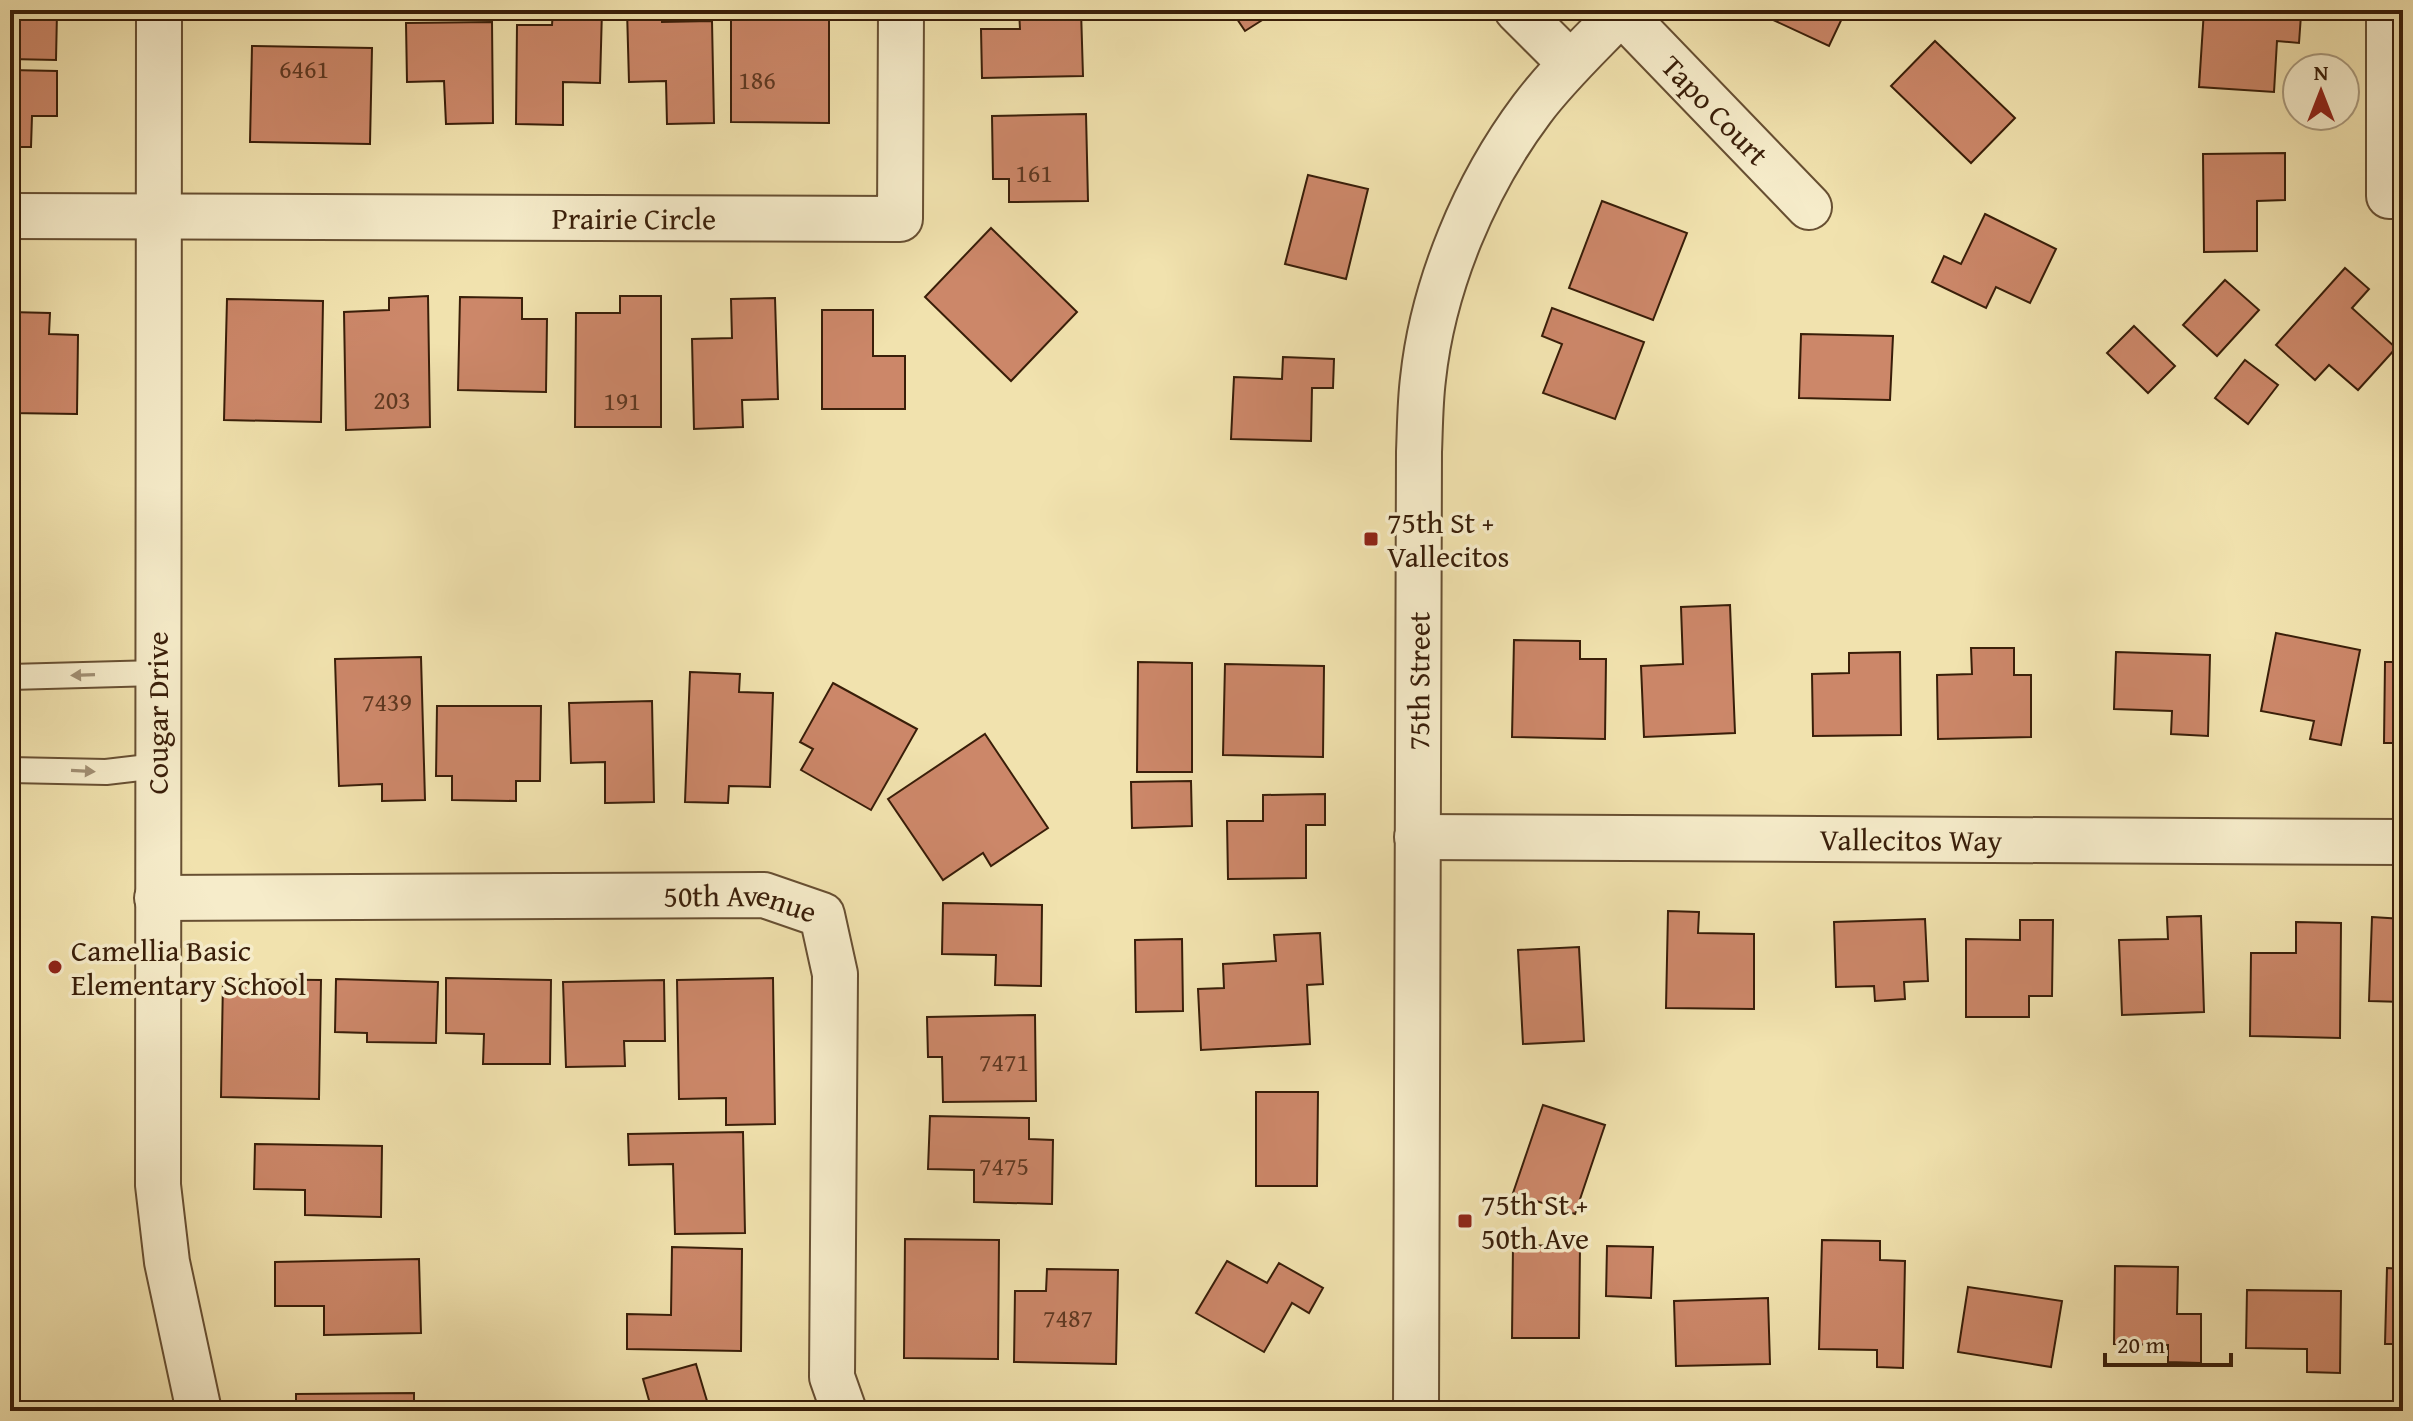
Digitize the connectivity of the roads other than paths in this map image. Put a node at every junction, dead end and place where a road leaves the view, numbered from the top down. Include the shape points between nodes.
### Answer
1 (159, 10) edge
2 (901, 10) edge
3 (1517, 10) edge
4 (2389, 10) edge
5 (1622, 11) edge
6 (1570, 63) junction
7 (2403, 196) edge
8 (1809, 207) dead end
9 (10, 216) edge
10 (158, 217) junction
11 (157, 673) junction
12 (10, 677) edge
13 (157, 766) junction
14 (10, 770) edge
15 (1417, 837) junction
16 (2403, 842) edge
17 (157, 898) junction
18 (199, 1411) edge
19 (844, 1411) edge
20 (1416, 1411) edge

1 - 10 street, Cougar Drive
2 - 10 street, Prairie Circle via 900,219
3 - 6 street
4 - 7 street via 2389,196
5 - 6 street, 75th Street
5 - 8 street, Tapo Court
6 - 15 street, 75th Street via 1516,133 1463,232 1437,308 1423,377
9 - 10 street
10 - 11 street, Cougar Drive
11 -> 12 lane
11 - 13 street, Cougar Drive
14 -> 13 lane via 106,772
13 - 17 street, Cougar Drive
15 - 16 street, Vallecitos Way
15 - 20 street, 75th Street
17 - 18 street, Cougar Drive via 158,1185 167,1262
17 - 19 street, 50th Avenue via 764,895 822,915 835,974 832,1377

